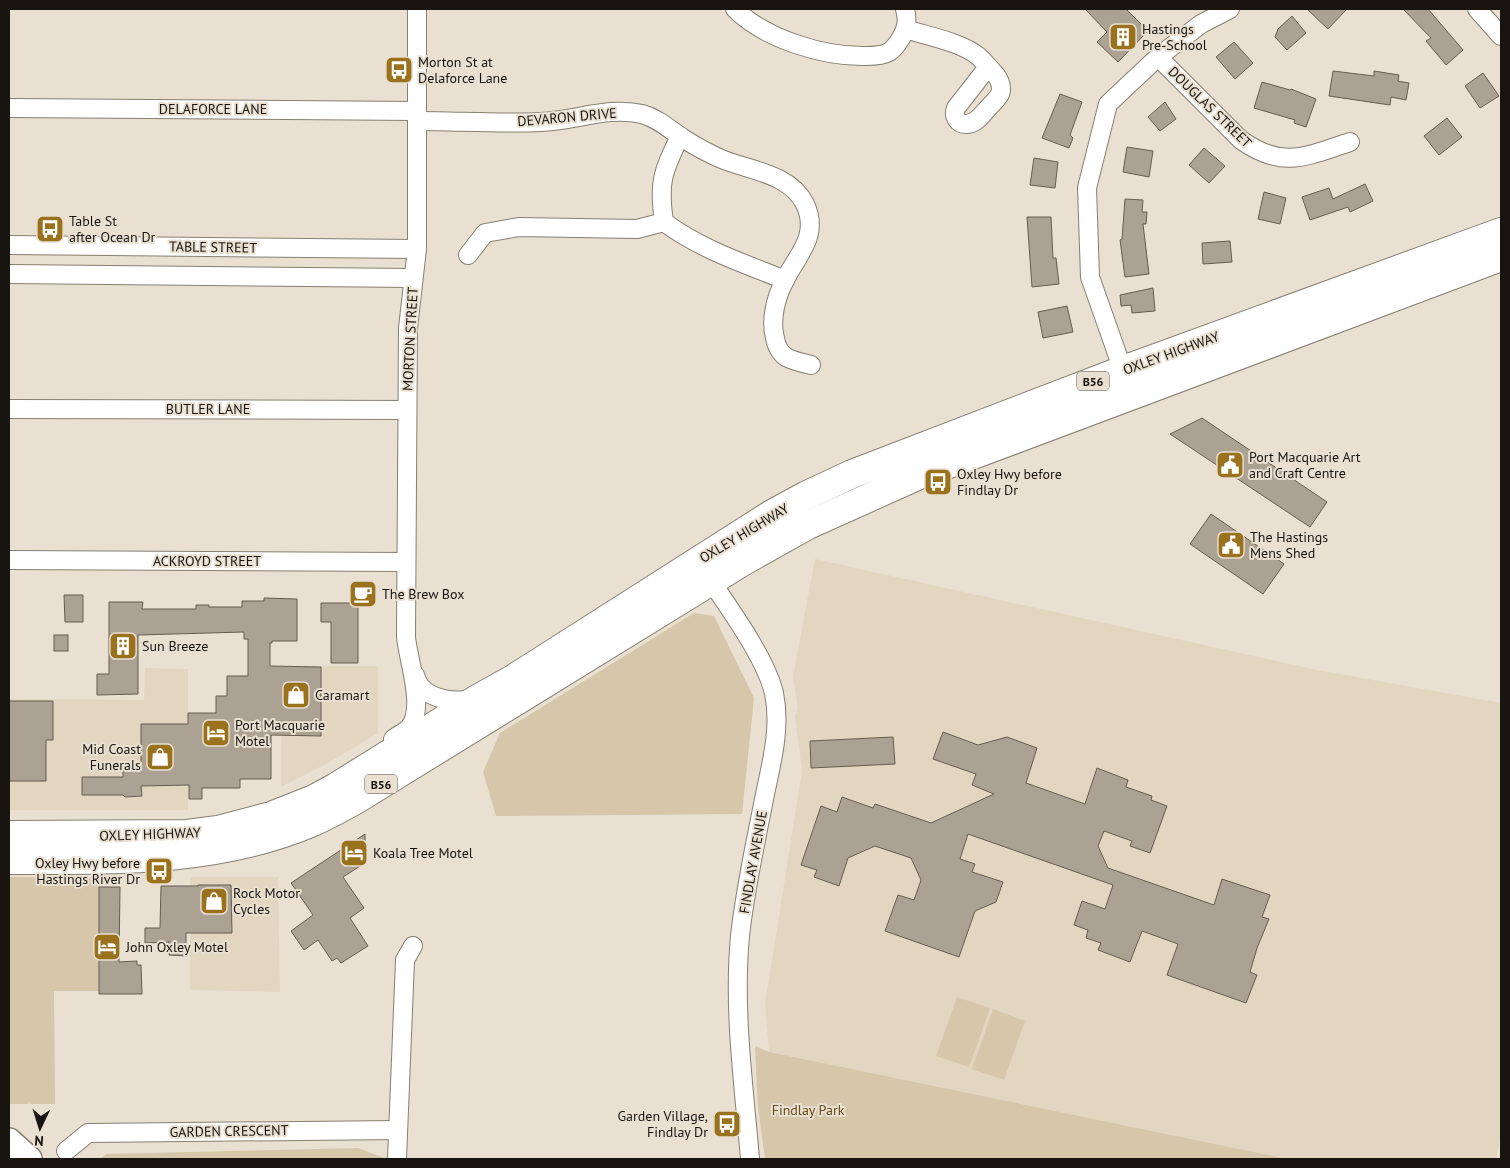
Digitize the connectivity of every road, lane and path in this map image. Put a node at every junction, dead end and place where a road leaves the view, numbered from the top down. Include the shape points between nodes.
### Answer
1 (417, 9) edge
2 (735, 9) edge
3 (906, 9) edge
4 (1230, 9) edge
5 (1477, 9) edge
6 (906, 30) junction
7 (1501, 36) edge
8 (1158, 57) junction
9 (988, 67) dead end
10 (9, 108) edge
11 (417, 116) junction
12 (680, 136) junction
13 (1350, 142) dead end
14 (664, 222) junction
15 (1501, 232) edge
16 (9, 244) edge
17 (417, 249) junction
18 (468, 256) dead end
19 (1501, 257) edge
20 (9, 274) edge
21 (413, 278) junction
22 (785, 280) junction
23 (811, 365) dead end
24 (1123, 370) junction
25 (1132, 396) junction
26 (9, 409) edge
27 (406, 410) junction
28 (9, 560) edge
29 (406, 562) junction
30 (705, 571) junction
31 (411, 668) junction
32 (479, 698) junction
33 (358, 772) junction
34 (9, 835) edge
35 (9, 860) edge
36 (413, 946) dead end
37 (398, 1130) junction
38 (9, 1141) edge
39 (66, 1151) dead end
40 (30, 1159) edge
41 (397, 1159) edge
42 (750, 1159) edge

1 - 11 street, MORTON STREET
2 - 6 street via 780,37 814,50 853,56 888,53
3 - 6 street
4 - 8 street via 1202,24
5 - 7 street
6 - 9 street via 966,48
8 - 13 street, DOUGLAS STREET via 1255,150 1291,159
8 - 24 street via 1108,104 1086,188 1090,277
10 - 11 street, DELAFORCE LANE
11 - 12 street, DEVARON DRIVE via 541,122 599,112 625,112 654,118
11 - 17 street, MORTON STREET
12 - 14 street via 664,169 661,193
12 - 22 street, DEVARON DRIVE via 707,153 775,177 799,195 810,227 802,254
14 - 18 street via 637,229 519,227 485,232
14 - 22 street via 711,251
15 - 24 main road, OXLEY HIGHWAY / B56
16 - 17 street, TABLE STREET
17 - 21 street, MORTON STREET
19 - 25 main road, OXLEY HIGHWAY / B56
20 - 21 street, TABLE STREET
21 - 27 street, MORTON STREET
22 - 23 street, DEVARON DRIVE via 775,305 773,322 777,347 785,357
24 - 25 street
24 - 30 main road, OXLEY HIGHWAY / B56 via 852,474 807,495 772,514
25 - 30 main road, OXLEY HIGHWAY / B56 via 917,476
26 - 27 street, BUTLER LANE
27 - 29 street, MORTON STREET
28 - 29 street, ACKROYD STREET
29 - 31 street, MORTON STREET via 406,637
30 - 32 main road, OXLEY HIGHWAY / B56
30 - 35 main road, OXLEY HIGHWAY / B56 via 357,799 313,822 257,841 201,852 130,860
30 - 42 street, FINDLAY AVENUE via 769,679 777,723 774,754 744,904 738,968 738,1011
31 - 32 street, MORTON STREET via 420,686 433,696 449,700
31 - 33 street, MORTON STREET via 416,693 413,720 408,728 363,759
32 - 33 main road, OXLEY HIGHWAY / B56
33 - 34 main road, OXLEY HIGHWAY / B56 via 336,788 289,810 204,832
36 - 37 street via 405,960
37 - 39 street, GARDEN CRESCENT via 88,1133
37 - 41 street
38 - 40 main road

